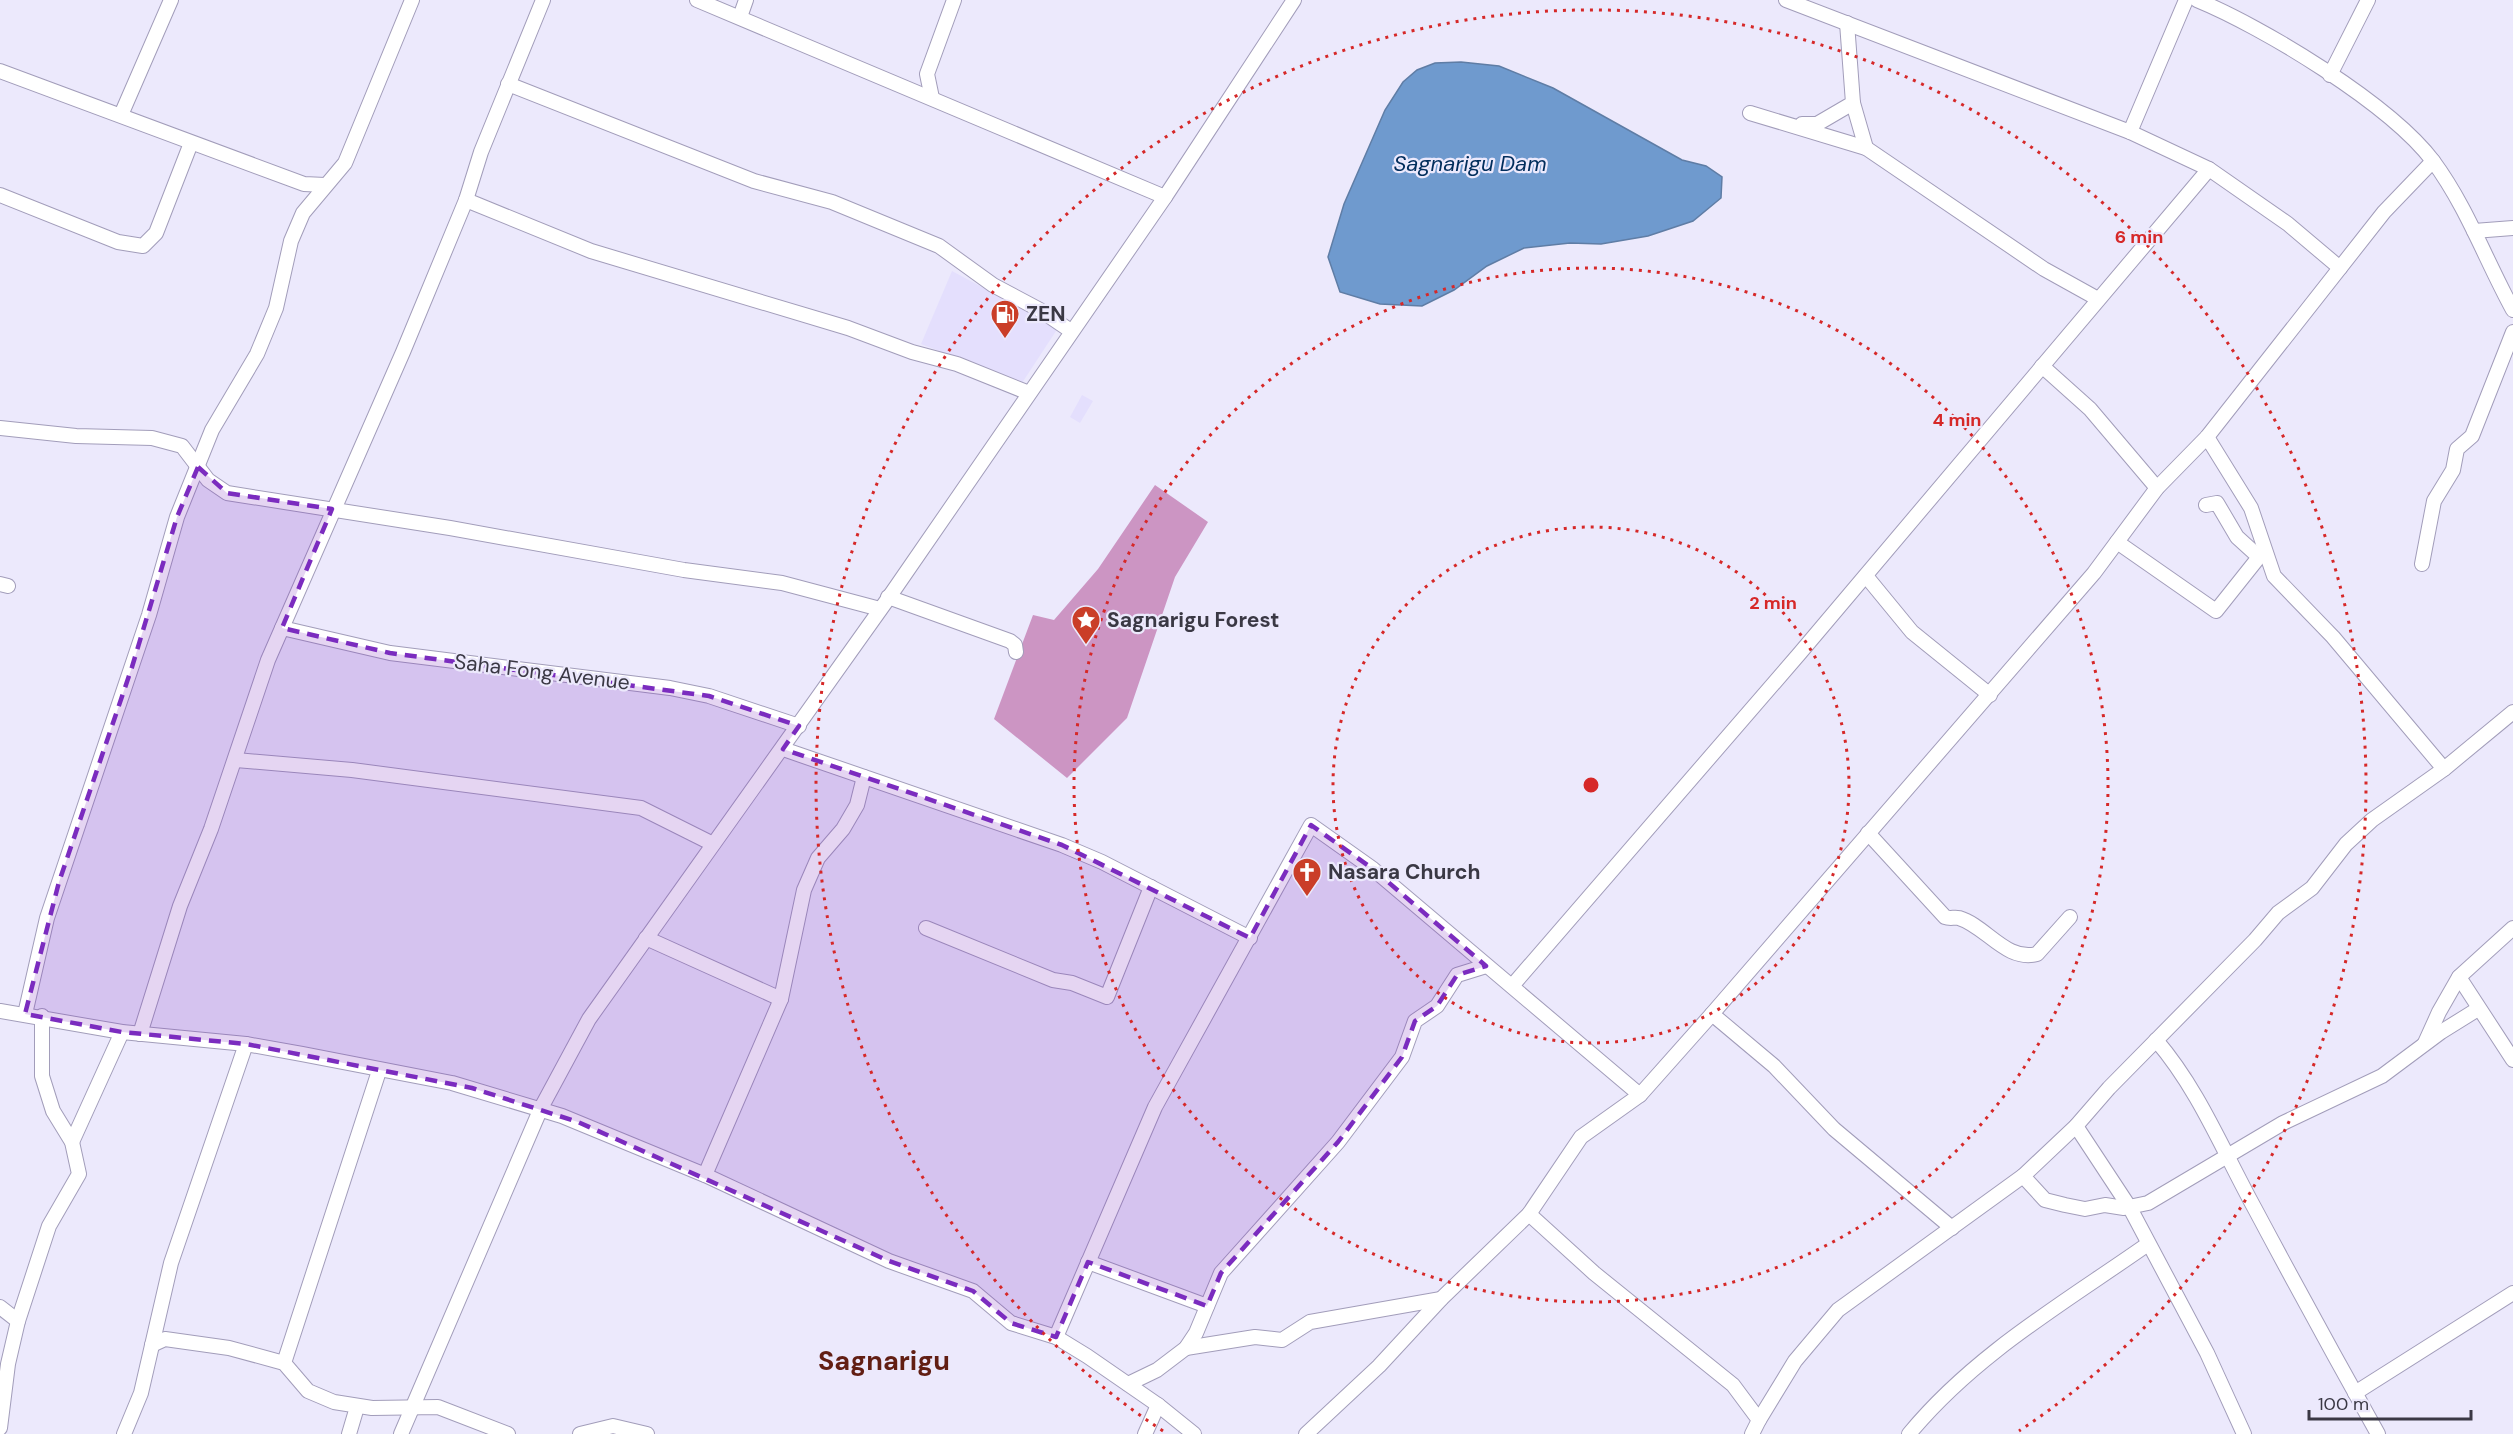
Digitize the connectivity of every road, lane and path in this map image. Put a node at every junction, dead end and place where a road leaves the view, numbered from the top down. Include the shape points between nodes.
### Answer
1 (171, 0) edge
2 (412, 0) edge
3 (543, 0) edge
4 (697, 0) edge
5 (746, 0) edge
6 (954, 0) edge
7 (1294, 0) edge
8 (1786, 0) edge
9 (2186, 0) edge
10 (2368, 0) edge
11 (2205, 2) edge
12 (740, 17) junction
13 (1847, 23) junction
14 (0, 71) edge
15 (2330, 75) junction
16 (508, 84) junction
17 (932, 98) junction
18 (1852, 103) junction
19 (1750, 113) dead end
20 (122, 115) junction
21 (1794, 125) junction
22 (2130, 132) junction
23 (191, 142) junction
24 (1866, 148) junction
25 (2433, 161) junction
26 (2209, 169) junction
27 (325, 185) junction
28 (0, 195) edge
29 (1165, 197) junction
30 (466, 200) junction
31 (2513, 228) edge
32 (2474, 231) junction
33 (2340, 268) junction
34 (2507, 284) edge
35 (2098, 298) junction
36 (2513, 310) edge
37 (1071, 332) junction
38 (2513, 332) edge
39 (2042, 366) junction
40 (1029, 393) junction
41 (0, 428) edge
42 (2207, 437) junction
43 (198, 467) junction
44 (2157, 488) junction
45 (2206, 506) dead end
46 (332, 509) junction
47 (2117, 542) junction
48 (2422, 564) dead end
49 (1866, 576) junction
50 (884, 603) junction
51 (282, 628) junction
52 (1016, 652) dead end
53 (1990, 695) junction
54 (2513, 712) edge
55 (799, 726) junction
56 (783, 749) junction
57 (236, 760) junction
58 (2444, 769) junction
59 (864, 777) junction
60 (1868, 832) junction
61 (713, 844) junction
62 (1151, 887) junction
63 (2070, 916) dead end
64 (2513, 927) edge
65 (926, 928) dead end
66 (646, 938) junction
67 (1250, 938) junction
68 (1486, 966) junction
69 (2459, 977) junction
70 (1512, 986) junction
71 (781, 999) junction
72 (2478, 1009) junction
73 (0, 1011) edge
74 (25, 1014) junction
75 (1712, 1014) junction
76 (42, 1016) junction
77 (122, 1032) junction
78 (140, 1034) junction
79 (2156, 1040) junction
80 (246, 1044) junction
81 (2425, 1044) junction
82 (2513, 1060) edge
83 (380, 1071) junction
84 (1640, 1095) junction
85 (541, 1108) junction
86 (2076, 1126) junction
87 (72, 1142) junction
88 (2228, 1157) junction
89 (705, 1175) junction
90 (2023, 1176) junction
91 (2130, 1208) junction
92 (1529, 1214) junction
93 (1952, 1228) junction
94 (2148, 1244) junction
95 (1088, 1262) junction
96 (2513, 1293) edge
97 (1441, 1299) junction
98 (1207, 1306) junction
99 (0, 1307) edge
100 (18, 1321) junction
101 (1056, 1337) junction
102 (152, 1345) junction
103 (1186, 1348) junction
104 (284, 1363) junction
105 (1128, 1384) junction
106 (2355, 1393) junction
107 (1158, 1405) junction
108 (357, 1407) junction
109 (414, 1407) junction
110 (1759, 1420) junction
111 (0, 1428) edge
112 (124, 1434) edge
113 (349, 1434) edge
114 (401, 1434) edge
115 (508, 1434) edge
116 (580, 1434) edge
117 (647, 1434) edge
118 (1145, 1434) edge
119 (1194, 1434) edge
120 (1306, 1434) edge
121 (1752, 1434) edge
122 (1909, 1434) edge
123 (2244, 1434) edge
124 (2378, 1434) edge

1 - 20 street
2 - 27 street via 349,155
3 - 16 street
4 - 12 street
5 - 12 street
6 - 17 street via 927,74
7 - 29 street
8 - 13 street
9 - 22 street
10 - 15 street
11 - 15 street
12 - 17 street
13 - 18 street
13 - 22 street
14 - 20 street
15 - 25 street via 2390,119
16 - 30 street
16 - 37 street via 754,181 832,202 939,246 993,285
17 - 29 street
18 - 21 street via 1817,124
18 - 24 street
19 - 21 street
20 - 23 street
21 - 24 street
22 - 26 street
23 - 27 street via 304,184
23 - 28 street via 156,233 142,246 118,242
24 - 35 street via 2044,270
25 - 32 street
25 - 33 street via 2403,190
26 - 33 street via 2288,224
26 - 35 street
27 - 43 street via 303,213 291,241 276,308 257,354 212,430
29 - 37 street
30 - 40 street via 591,251 848,328
30 - 46 street
31 - 32 street
32 - 34 street
33 - 42 street
34 - 36 street
35 - 39 street
37 - 40 street
38 - 48 street via 2472,436 2457,450 2453,470 2434,501
39 - 44 street via 2090,409
39 - 49 street
40 - 50 street
41 - 43 street via 106,438 152,438 182,446
42 - 44 street
42 - 58 street via 2251,508 2274,576 2332,637
43 - 46 street via 212,485 227,493
43 - 74 street via 177,517 136,657 68,852 38,953
44 - 47 street
45 - 47 street via 2217,503 2237,537 2259,557 2216,611
46 - 50 street
46 - 51 street
47 - 53 street
49 - 53 street via 1912,632
49 - 70 street
50 - 52 street via 1010,641
50 - 55 street
51 - 55 street, Saha Fong Avenue via 390,653 670,688 709,696
51 - 57 street
53 - 60 street
54 - 58 street
55 - 56 street
56 - 59 street
56 - 61 street
57 - 61 street via 352,770 641,808
57 - 78 street via 180,906
58 - 79 street via 2372,820 2346,844 2313,888 2278,913
59 - 62 street via 1062,845
59 - 71 street via 857,805 818,858 804,890
60 - 63 street via 1945,917 1961,919 2015,952 2025,956 2037,954
60 - 75 street
61 - 66 street
62 - 65 street via 1107,997 1053,980
62 - 67 street
64 - 69 street
66 - 71 street
66 - 85 street via 589,1019
67 - 68 street via 1311,825 1372,869
67 - 95 street via 1155,1107
68 - 70 street
68 - 98 street via 1457,975 1437,1006 1415,1022 1402,1058 1338,1142 1221,1273
69 - 72 street
69 - 81 street
70 - 84 street
71 - 89 street
72 - 81 street
72 - 82 street
73 - 74 street
74 - 76 street
75 - 84 street
75 - 93 street via 1774,1066 1834,1128
76 - 77 street
76 - 87 street via 42,1076 53,1111
77 - 78 street
77 - 87 street
78 - 80 street
79 - 86 street
79 - 88 street via 2181,1071
80 - 83 street
80 - 102 street via 171,1263
81 - 88 street via 2382,1076 2296,1116
83 - 85 street via 452,1083
83 - 104 street
84 - 92 street via 1581,1137
85 - 89 street
85 - 109 street
86 - 90 street
86 - 91 street
87 - 100 street via 79,1174 50,1226
88 - 91 street via 2213,1162 2148,1203
88 - 106 street
89 - 101 street via 889,1261 972,1292 1011,1323
90 - 91 street via 2045,1200 2085,1209 2105,1205
90 - 93 street
91 - 94 street
92 - 97 street
92 - 110 street via 1594,1273 1733,1385
93 - 110 street via 1822,1325 1795,1360
94 - 122 street via 2024,1327 1945,1393
94 - 123 street via 2207,1353
95 - 98 street
95 - 101 street
96 - 106 street
97 - 103 street via 1310,1322 1282,1340 1255,1336
97 - 120 street via 1379,1366
98 - 103 street
99 - 100 street
100 - 111 street
101 - 105 street
102 - 104 street via 165,1339 210,1345
102 - 112 street via 141,1393
103 - 105 street via 1157,1370
104 - 108 street via 308,1391
105 - 107 street
106 - 124 street
107 - 118 street
107 - 119 street
108 - 109 street
108 - 113 street
109 - 114 street
109 - 115 street via 438,1407
110 - 121 street
116 - 117 street via 613,1426

